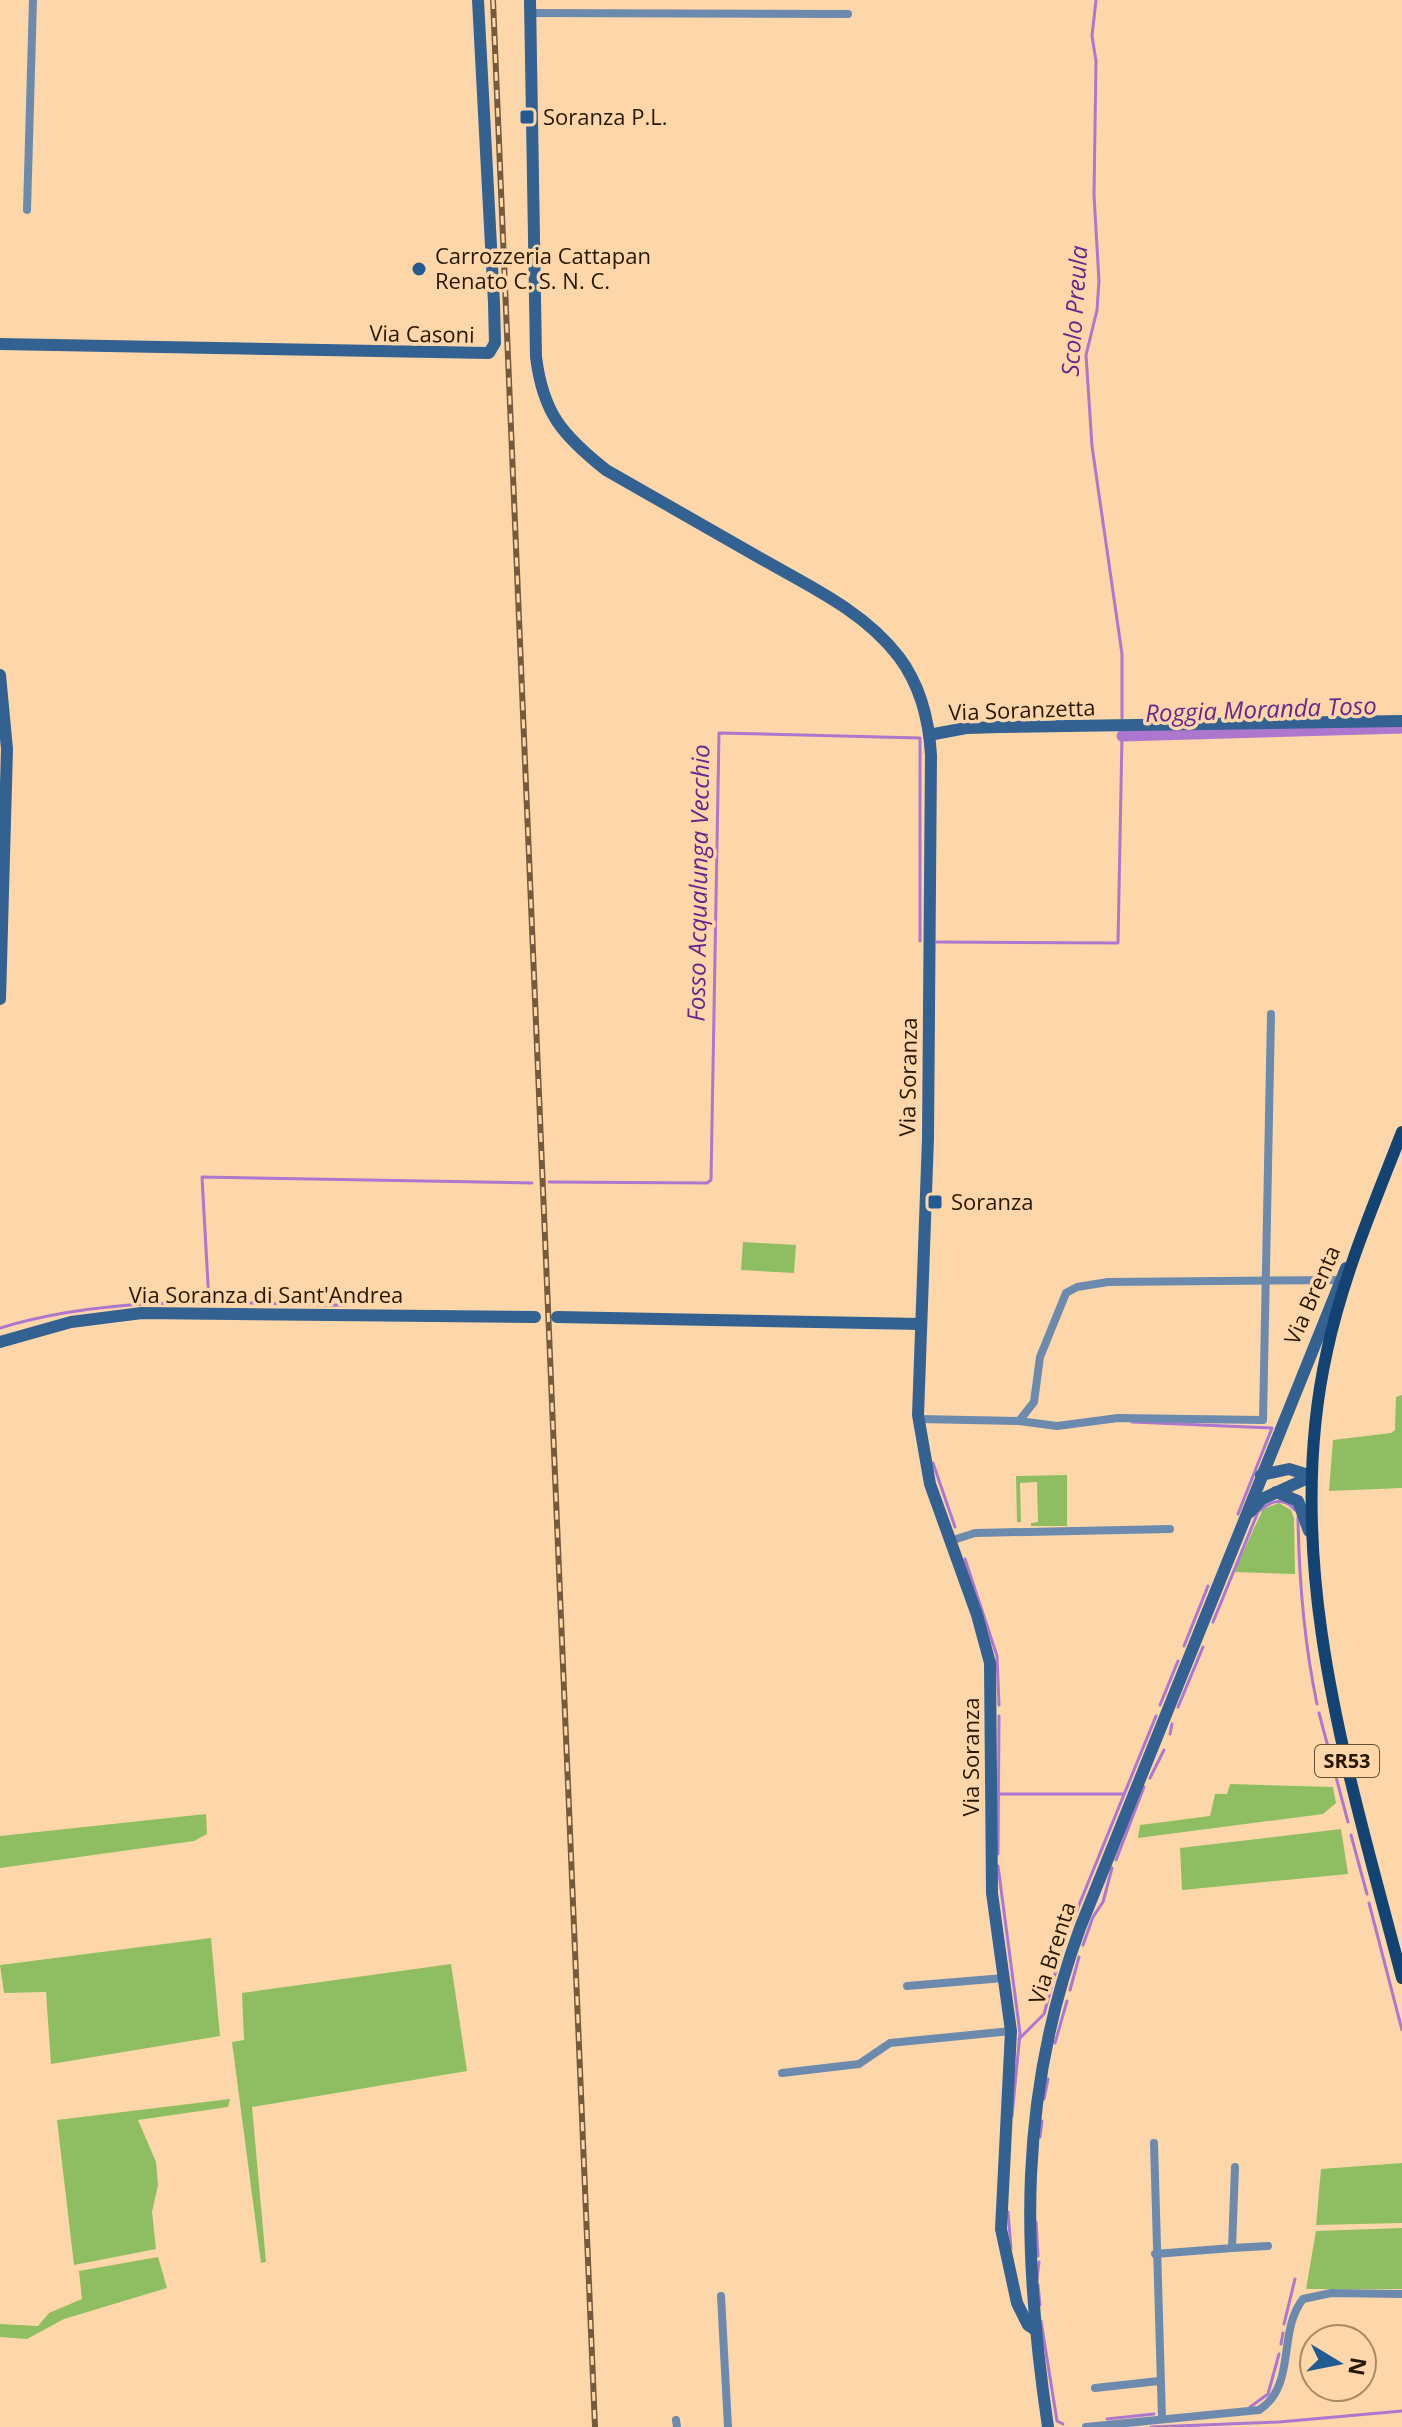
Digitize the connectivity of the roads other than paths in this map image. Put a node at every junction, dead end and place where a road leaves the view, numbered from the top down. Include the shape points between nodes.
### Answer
1 (33, 0) edge
2 (478, 0) edge
3 (530, 6) edge
4 (848, 14) dead end
5 (27, 210) dead end
6 (0, 344) edge
7 (0, 675) edge
8 (1402, 721) edge
9 (929, 735) junction
10 (0, 999) edge
11 (1271, 1014) dead end
12 (1402, 1132) edge
13 (1364, 1229) junction
14 (1267, 1279) junction
15 (1340, 1280) junction
16 (535, 1317) dead end
17 (557, 1317) dead end
18 (921, 1324) junction
19 (0, 1342) edge
20 (919, 1419) junction
21 (1019, 1421) junction
22 (1261, 1475) junction
23 (1312, 1476) junction
24 (1276, 1492) junction
25 (1245, 1517) junction
26 (1170, 1529) dead end
27 (1312, 1540) junction
28 (950, 1541) junction
29 (1004, 1978) junction
30 (1402, 1978) edge
31 (907, 1986) dead end
32 (1011, 2031) junction
33 (782, 2073) dead end
34 (1154, 2143) dead end
35 (1235, 2167) dead end
36 (1268, 2246) dead end
37 (1232, 2248) junction
38 (1155, 2254) junction
39 (1402, 2294) edge
40 (721, 2296) dead end
41 (1034, 2329) junction
42 (1159, 2381) junction
43 (1095, 2388) dead end
44 (1162, 2419) junction
45 (728, 2427) edge
46 (1048, 2427) edge
47 (1086, 2427) edge

1 - 5 street
2 - 6 main road, Via Casoni via 494,303 495,343 489,353
3 - 4 street
3 - 9 main road, Via Soranzetta via 536,357 546,404 575,445 606,470 829,598 885,640 912,680
7 - 10 main road via 7,749
8 - 9 main road, Via Soranzetta via 966,728
9 - 18 main road, Via Soranza via 928,1138
11 - 14 street
12 - 13 main road, Via Brenta / SR53
13 - 15 main road, Via Brenta
13 - 23 main road, SR53 via 1327,1351
14 - 15 street
14 - 21 street via 1108,1282 1066,1293 1040,1357 1034,1402
14 - 21 street via 1263,1420 1118,1418 1057,1426
15 - 22 main road, Via Brenta
16 - 19 main road, Via Soranza di Sant'Andrea via 142,1313 71,1322
17 - 18 main road
18 - 20 main road, Via Soranza
20 - 21 street
20 - 28 main road, Via Soranza via 925,1467
22 - 23 main road via 1289,1469
22 - 25 main road, Via Brenta
23 - 24 main road, Via Brenta
23 - 27 main road, SR53
24 - 25 main road, Via Brenta
24 - 27 main road via 1298,1501
25 - 41 main road, Via Brenta via 1080,1928 1051,2020 1034,2108 1028,2184
26 - 28 street via 975,1533
27 - 30 main road, SR53 via 1322,1650
28 - 29 main road, Via Soranza via 990,1663 992,1893
29 - 31 street
29 - 32 main road, Via Soranza
32 - 33 street via 890,2043 859,2064
32 - 41 main road, Via Soranza via 1001,2229 1017,2303
34 - 38 street
35 - 37 street
36 - 37 street
37 - 38 street
38 - 42 street
39 - 44 street via 1307,2297 1294,2314 1280,2385 1265,2407 1242,2414
40 - 45 street
41 - 46 main road, Via Brenta
42 - 43 street
42 - 44 street
44 - 47 street

